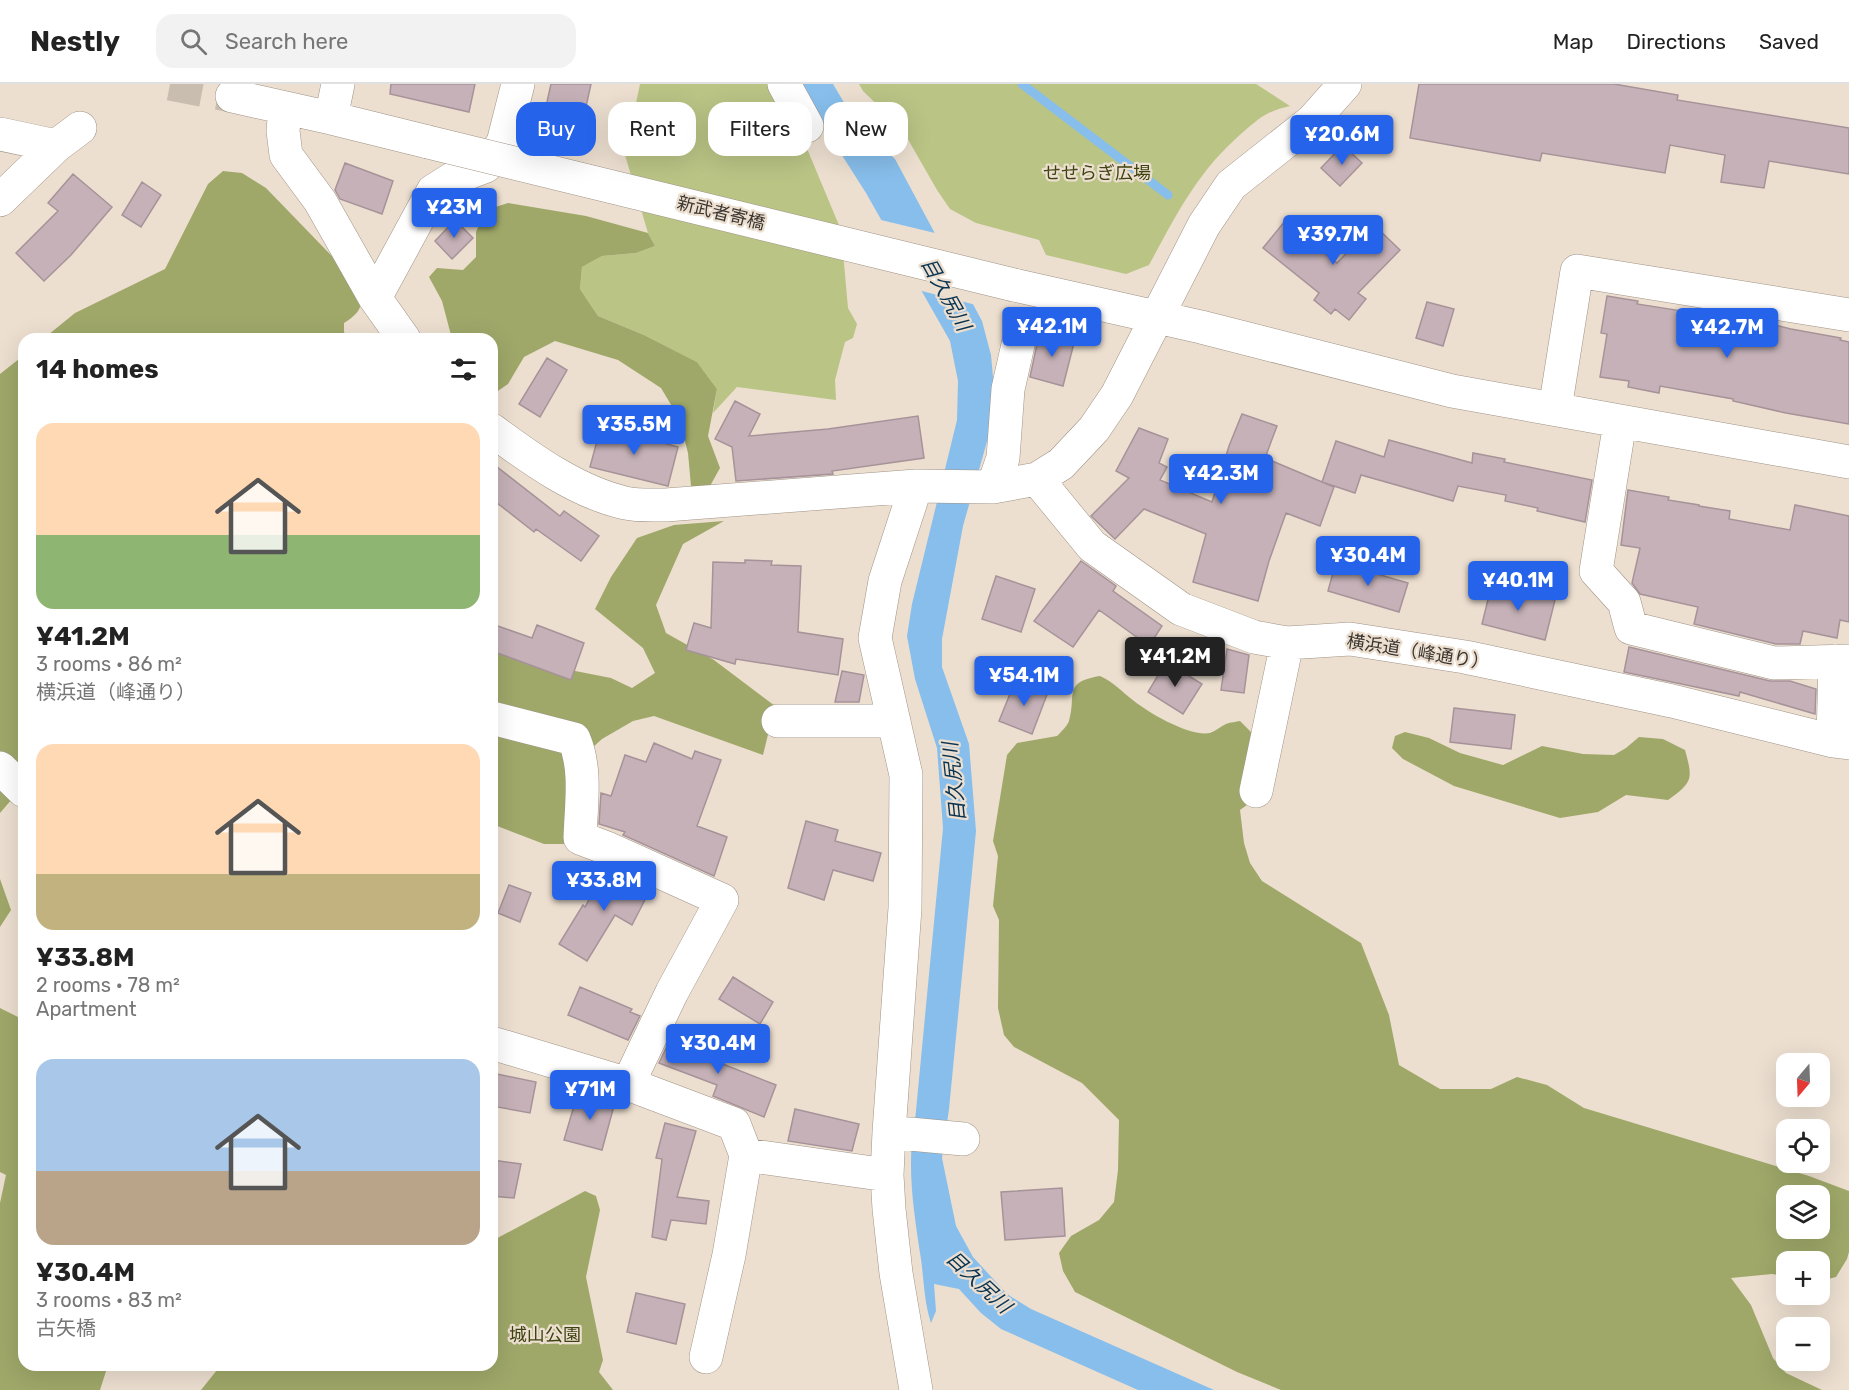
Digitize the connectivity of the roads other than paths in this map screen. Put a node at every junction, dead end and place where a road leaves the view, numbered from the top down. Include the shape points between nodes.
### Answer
1 (338, 84) edge
2 (519, 84) edge
3 (784, 84) edge
4 (1345, 84) edge
5 (243, 93) tunnel mouth
6 (794, 102) edge
7 (285, 108) junction
8 (331, 118) junction
9 (0, 134) edge
10 (0, 200) edge
11 (375, 298) junction
12 (1849, 315) edge
13 (1158, 317) junction
14 (1022, 327) dead end
15 (400, 333) edge
16 (1555, 409) junction
17 (1620, 422) junction
18 (498, 434) edge
19 (1849, 462) edge
20 (1036, 479) junction
21 (923, 486) junction
22 (990, 487) junction
23 (1287, 643) junction
24 (1842, 661) edge
25 (498, 720) edge
26 (778, 721) dead end
27 (894, 721) junction
28 (1841, 742) edge
29 (0, 768) edge
30 (18, 785) edge
31 (1256, 791) dead end
32 (498, 1045) edge
33 (628, 1084) junction
34 (896, 1133) junction
35 (958, 1138) dead end
36 (746, 1155) junction
37 (887, 1175) junction
38 (706, 1357) dead end
39 (916, 1386) edge

1 - 8 street
2 - 11 street via 503,143 486,166 433,191
3 - 6 street
4 - 13 street via 1312,121 1231,185 1204,225
5 - 7 street, 新武者寄橋
7 - 8 street, 新武者寄橋
7 - 11 street via 286,155 320,201
8 - 13 street, 新武者寄橋, bridge
9 - 10 street via 68,137
11 - 15 street
12 - 16 street via 1577,271
13 - 16 street, 新武者寄橋 via 1452,391
13 - 20 street via 1117,395 1094,429 1061,464
14 - 22 street via 1008,389 1003,458
16 - 17 street, 新武者寄橋
17 - 19 street, 新武者寄橋
17 - 24 street via 1596,571 1624,602 1631,628 1774,663
18 - 21 street via 569,480 626,504 666,505
20 - 22 street
20 - 23 street, 横浜道（峰通り） via 1092,546 1181,609 1254,637
21 - 22 street
21 - 27 street via 885,581 875,638
23 - 28 street, 横浜道（峰通り） via 1350,639 1465,657
23 - 31 street
24 - 28 street
25 - 33 street via 574,739 579,751 582,800 580,838 722,900
26 - 27 street
27 - 34 street via 906,775
29 - 30 street
32 - 33 street
33 - 36 street via 734,1124
34 - 35 street
34 - 37 street
36 - 37 street
36 - 38 street
37 - 39 street via 896,1273

